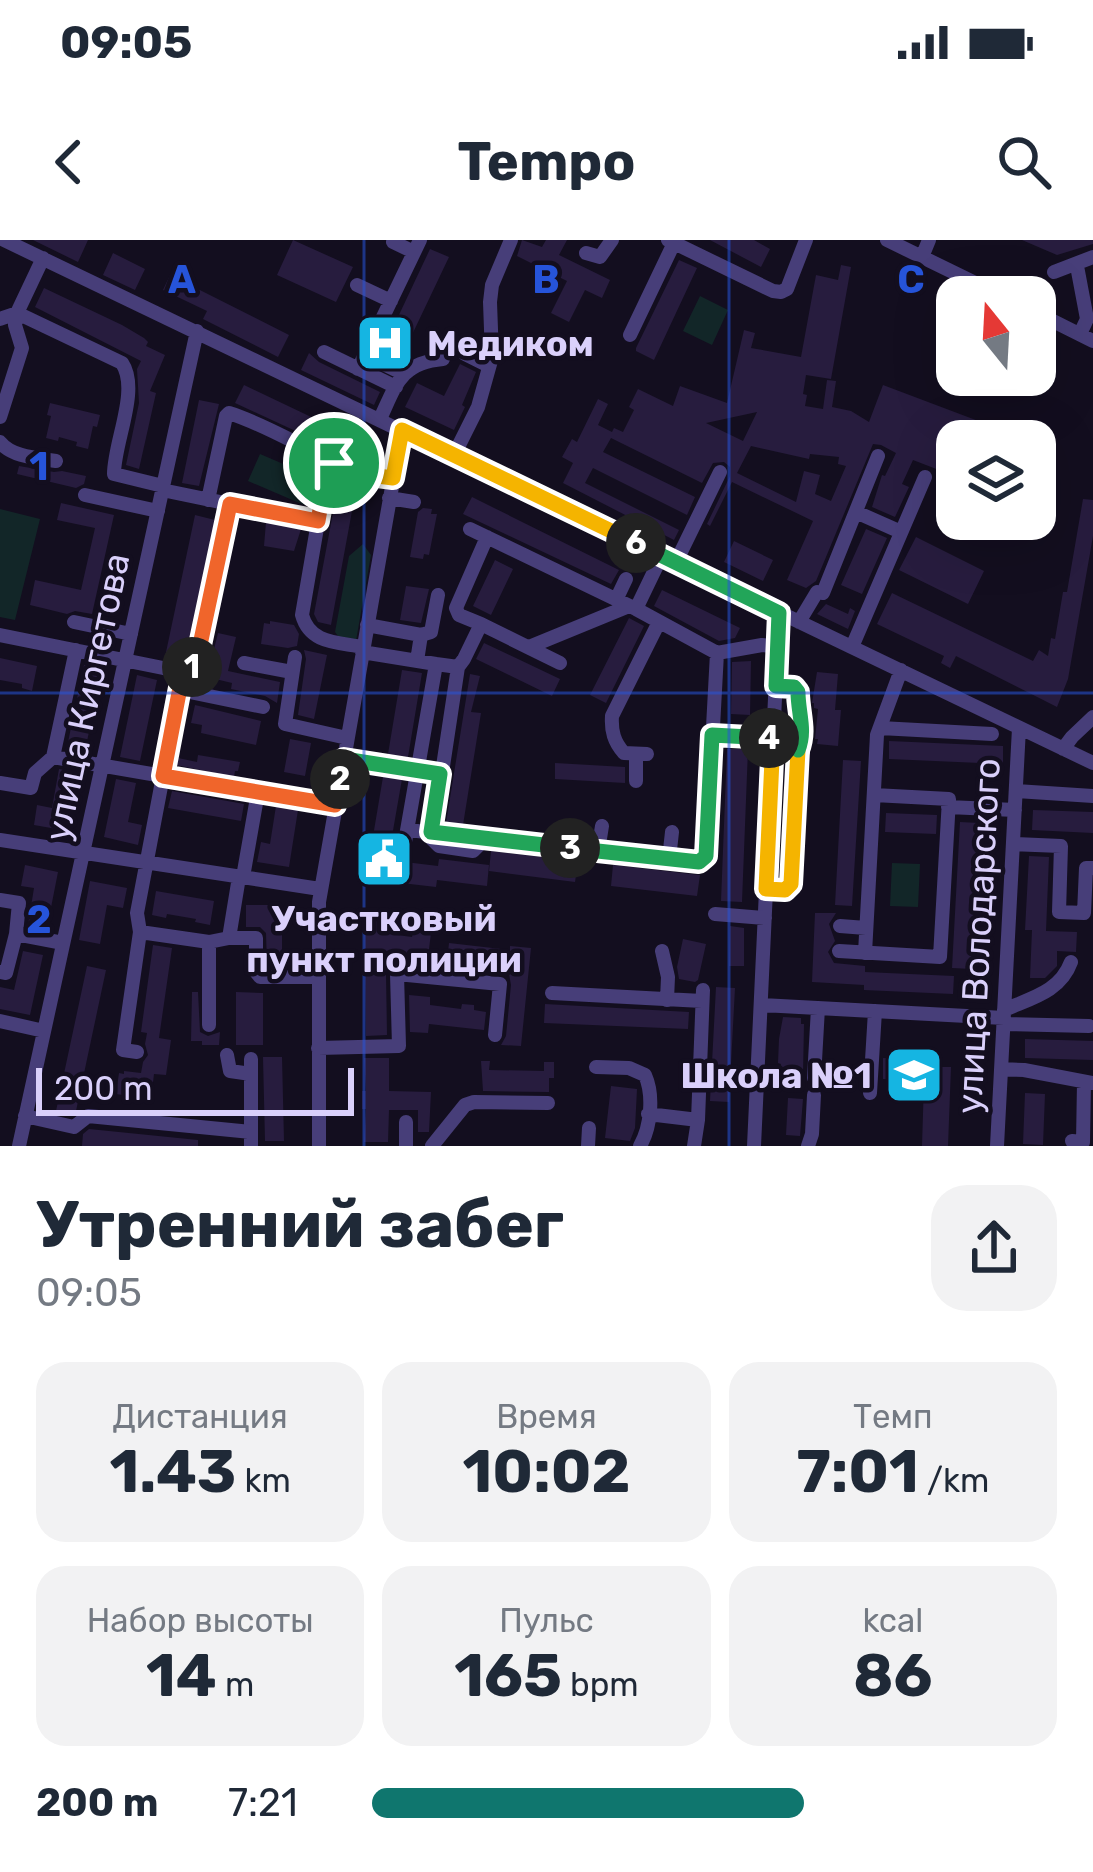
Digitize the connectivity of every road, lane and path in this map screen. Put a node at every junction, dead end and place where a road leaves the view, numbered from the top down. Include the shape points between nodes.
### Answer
1 (4, 240) edge
2 (511, 240) edge
3 (612, 240) edge
4 (806, 240) edge
5 (887, 240) edge
6 (929, 240) edge
7 (671, 241) edge
8 (393, 242) edge
9 (417, 246) edge
10 (586, 253) dead end
11 (922, 256) junction
12 (1093, 257) edge
13 (43, 258) junction
14 (1077, 266) junction
15 (1054, 272) dead end
16 (962, 276) edge
17 (356, 285) dead end
18 (391, 301) junction
19 (17, 313) junction
20 (1056, 318) edge
21 (0, 319) edge
22 (1088, 327) edge
23 (197, 331) junction
24 (630, 335) dead end
25 (324, 352) dead end
26 (465, 354) dead end
27 (442, 359) dead end
28 (362, 362) junction
29 (489, 366) junction
30 (399, 380) junction
31 (0, 418) edge
32 (380, 419) junction
33 (402, 430) junction
34 (0, 442) edge
35 (454, 455) junction
36 (878, 456) dead end
37 (56, 461) dead end
38 (334, 463) junction
39 (720, 472) dead end
40 (925, 477) dead end
41 (393, 478) junction
42 (163, 488) junction
43 (85, 495) dead end
44 (389, 498) junction
45 (208, 500) junction
46 (414, 502) dead end
47 (230, 504) junction
48 (158, 511) junction
49 (856, 512) junction
50 (318, 521) junction
51 (470, 529) dead end
52 (901, 532) junction
53 (488, 537) junction
54 (669, 559) junction
55 (626, 579) dead end
56 (438, 595) dead end
57 (627, 605) junction
58 (779, 613) junction
59 (74, 622) dead end
60 (659, 622) junction
61 (799, 622) junction
62 (481, 624) junction
63 (367, 626) junction
64 (131, 634) junction
65 (0, 635) edge
66 (422, 635) junction
67 (529, 646) junction
68 (778, 646) junction
69 (852, 647) junction
70 (363, 649) junction
71 (76, 650) junction
72 (717, 653) junction
73 (125, 660) junction
74 (417, 661) junction
75 (244, 663) dead end
76 (560, 663) dead end
77 (436, 664) junction
78 (458, 667) junction
79 (901, 670) junction
80 (183, 672) junction
81 (776, 686) junction
82 (180, 689) junction
83 (263, 707) dead end
84 (1093, 717) edge
85 (880, 728) junction
86 (1019, 728) junction
87 (992, 734) dead end
88 (712, 735) junction
89 (347, 738) junction
90 (773, 744) junction
91 (1064, 749) junction
92 (797, 751) junction
93 (53, 757) junction
94 (344, 759) junction
95 (1093, 764) edge
96 (103, 766) junction
97 (417, 770) junction
98 (440, 774) junction
99 (163, 776) junction
100 (636, 782) dead end
101 (0, 783) edge
102 (1016, 791) junction
103 (259, 792) junction
104 (874, 795) junction
105 (1093, 796) edge
106 (335, 805) junction
107 (948, 807) junction
108 (1015, 810) junction
109 (602, 826) dead end
110 (407, 830) junction
111 (431, 832) junction
112 (672, 832) dead end
113 (0, 840) edge
114 (1013, 844) junction
115 (598, 851) junction
116 (83, 853) junction
117 (396, 855) dead end
118 (669, 859) junction
119 (147, 863) junction
120 (1093, 868) edge
121 (241, 877) junction
122 (320, 889) junction
123 (766, 889) junction
124 (0, 900) edge
125 (715, 914) dead end
126 (765, 918) junction
127 (840, 926) dead end
128 (866, 928) junction
129 (140, 932) junction
130 (16, 934) junction
131 (229, 938) junction
132 (209, 942) junction
133 (64, 944) junction
134 (662, 951) dead end
135 (839, 951) dead end
136 (865, 952) junction
137 (1071, 962) dead end
138 (0, 972) edge
139 (318, 976) junction
140 (552, 993) dead end
141 (667, 1000) junction
142 (761, 1005) junction
143 (818, 1008) junction
144 (874, 1011) junction
145 (1004, 1017) junction
146 (0, 1021) edge
147 (209, 1024) dead end
148 (1089, 1026) dead end
149 (44, 1031) junction
150 (496, 1035) dead end
151 (318, 1048) junction
152 (137, 1052) dead end
153 (227, 1054) dead end
154 (596, 1066) dead end
155 (1001, 1070) junction
156 (814, 1078) dead end
157 (1088, 1083) edge
158 (870, 1093) dead end
159 (814, 1095) dead end
160 (548, 1103) dead end
161 (648, 1114) junction
162 (25, 1116) junction
163 (698, 1120) junction
164 (406, 1122) dead end
165 (589, 1128) dead end
166 (251, 1139) edge
167 (1072, 1142) dead end
168 (19, 1146) edge
169 (319, 1146) edge
170 (406, 1146) edge
171 (432, 1146) edge
172 (588, 1146) edge
173 (640, 1146) edge
174 (694, 1146) edge
175 (754, 1146) edge
176 (808, 1146) edge
177 (997, 1146) edge

1 - 13 street
2 - 29 street via 492,285
3 - 10 street via 601,257
4 - 7 street via 781,292
5 - 11 street
6 - 11 street
7 - 24 street
8 - 9 street
9 - 18 street
11 - 16 street
12 - 14 street
13 - 19 street
13 - 23 street
14 - 15 street
14 - 22 street
17 - 18 street
18 - 28 street
19 - 21 street
19 - 31 street via 22,348
19 - 42 street via 122,363 128,393 114,474
20 - 22 street
23 - 32 street
23 - 42 street, улица Киргетова
25 - 28 street
26 - 29 street
27 - 30 street
28 - 30 street
29 - 35 street
30 - 32 street
32 - 33 street
33 - 35 street
33 - 41 street
34 - 37 street
35 - 54 street
36 - 49 street
38 - 41 street
38 - 45 street via 229,413
38 - 50 street
39 - 54 street
40 - 52 street
41 - 44 street
42 - 45 street
42 - 48 street, улица Киргетова
43 - 48 street
44 - 46 street
44 - 63 street
45 - 47 street
47 - 50 street
47 - 80 street via 197,659
48 - 64 street, улица Киргетова
49 - 52 street
49 - 61 street
50 - 70 street via 304,624 318,639
51 - 53 street
52 - 69 street
53 - 57 street
53 - 62 street via 456,608
54 - 57 street
54 - 58 street
55 - 57 street
56 - 66 street via 430,632
57 - 60 street
57 - 67 street
58 - 61 street
58 - 68 street
59 - 64 street
60 - 72 street
60 - 100 street via 612,716 618,746 642,754
61 - 69 street
62 - 67 street
62 - 78 street
63 - 66 street
63 - 70 street
64 - 73 street, улица Киргетова
65 - 71 street
66 - 74 street
67 - 76 street
68 - 72 street
68 - 81 street
69 - 79 street
70 - 74 street
70 - 89 street
71 - 73 street
71 - 93 street
72 - 88 street
73 - 80 street
73 - 96 street, улица Киргетова
74 - 77 street
75 - 89 street via 294,665 285,724
77 - 78 street
77 - 97 street
78 - 98 street
79 - 85 street
79 - 86 street
80 - 82 street
81 - 90 street
81 - 92 street via 798,692
82 - 83 street
82 - 99 street
84 - 91 street
85 - 87 street
85 - 104 street
86 - 91 street
86 - 102 street, улица Володарского
88 - 90 street
88 - 118 street via 706,856
89 - 94 street
90 - 92 street
90 - 123 street
91 - 95 street
92 - 123 street via 791,884
93 - 96 street
93 - 101 street via 35,772 32,788
94 - 97 street
94 - 106 street
96 - 99 street
96 - 116 street, улица Киргетова
97 - 98 street
97 - 110 street
98 - 111 street
99 - 103 street
99 - 119 street
102 - 105 street
102 - 108 street, улица Володарского
103 - 106 street
103 - 121 street
104 - 107 street via 949,799
104 - 128 street
106 - 122 street
107 - 108 street
107 - 136 street via 940,957
108 - 114 street, улица Володарского
109 - 115 street
110 - 111 street
110 - 117 street
111 - 115 street
112 - 118 street
113 - 116 street
114 - 120 street via 1061,846 1059,912 1084,913 1086,868
114 - 145 street, улица Володарского
115 - 118 street
116 - 119 street
116 - 133 street, улица Киргетова
119 - 121 street
119 - 129 street
121 - 122 street
121 - 131 street
122 - 139 street
123 - 126 street
124 - 130 street via 19,903
125 - 126 street
126 - 142 street
127 - 128 street
128 - 136 street
129 - 132 street
129 - 152 street via 124,1050
130 - 133 street
130 - 138 street
131 - 132 street
131 - 139 street via 256,938 260,977
132 - 147 street
133 - 149 street, улица Киргетова
134 - 141 street
135 - 136 street
137 - 145 street via 1049,991
139 - 151 street
140 - 141 street
141 - 163 street via 703,995
142 - 143 street
142 - 175 street
143 - 144 street
143 - 156 street
144 - 145 street
144 - 158 street
145 - 148 street
145 - 155 street, улица Володарского
146 - 149 street
149 - 162 street, улица Киргетова
150 - 151 street via 500,984 397,974 398,1046
151 - 169 street
153 - 166 street via 230,1071 251,1067
154 - 161 street via 645,1075
155 - 157 street
155 - 177 street, улица Володарского
157 - 167 street via 1083,1142
159 - 176 street
160 - 171 street via 465,1105
161 - 163 street
161 - 173 street
162 - 166 street via 72,1134 88,1116
162 - 168 street, улица Киргетова
163 - 174 street
164 - 170 street
165 - 172 street

